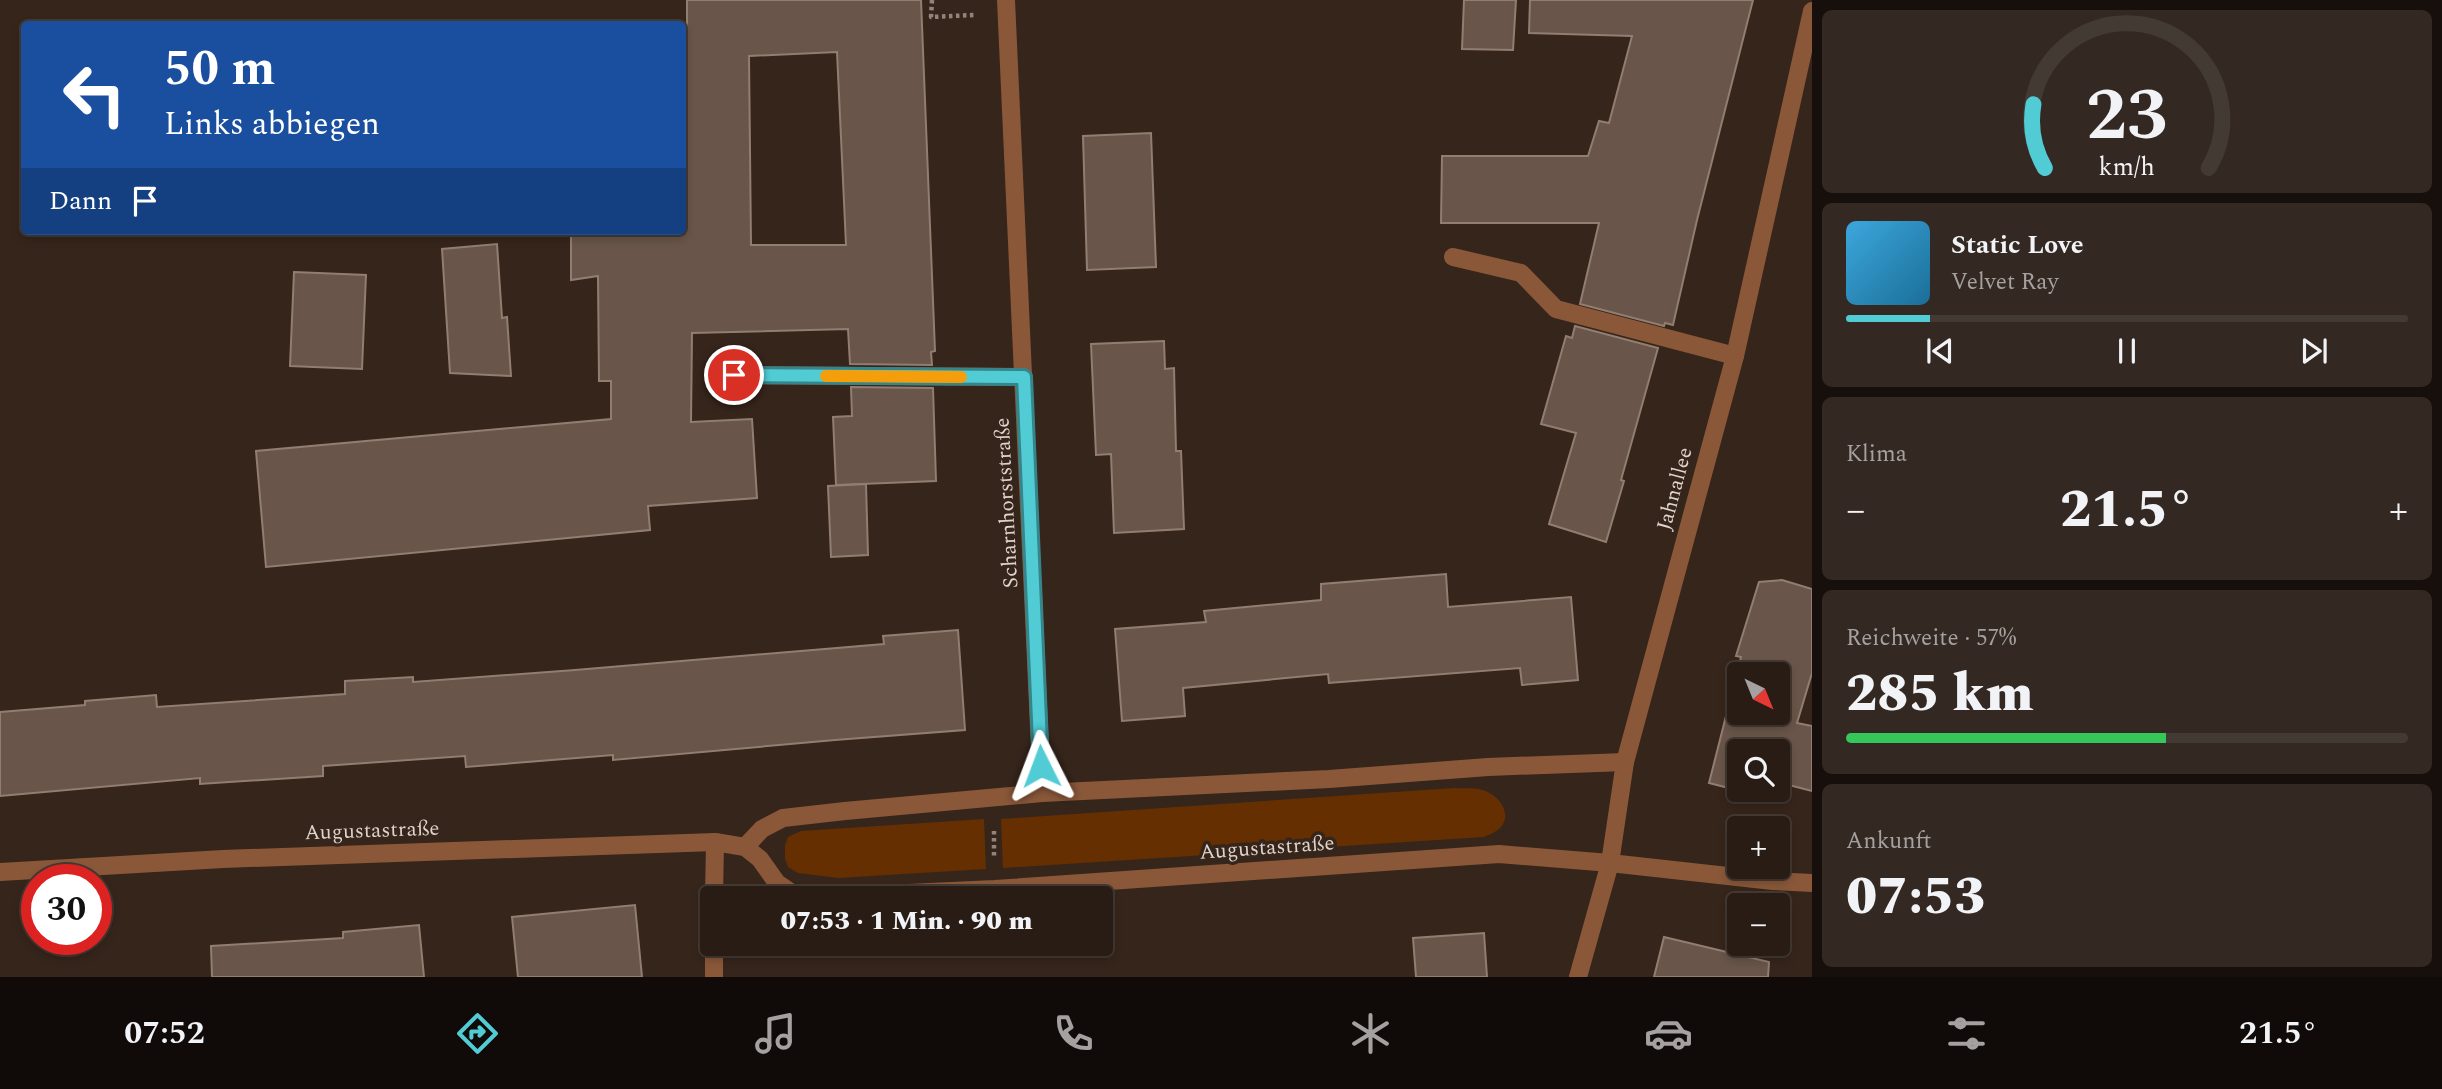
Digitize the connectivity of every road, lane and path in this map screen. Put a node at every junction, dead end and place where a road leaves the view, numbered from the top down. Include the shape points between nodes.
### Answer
1 (932, 0) edge
2 (1006, 7) edge
3 (1812, 11) edge
4 (1453, 257) dead end
5 (1735, 356) junction
6 (734, 375) dead end
7 (1024, 377) junction
8 (1625, 762) junction
9 (1042, 793) junction
10 (995, 797) junction
11 (715, 842) junction
12 (745, 847) junction
13 (1610, 863) junction
14 (0, 872) edge
15 (1812, 883) edge
16 (714, 886) edge
17 (781, 886) edge
18 (995, 886) edge
19 (1051, 886) edge
20 (714, 956) edge
21 (714, 977) edge
22 (1577, 977) edge

1 - 2 path via 932,17
2 - 7 street, Scharnhorststraße
3 - 5 street, Jahnallee
4 - 5 street via 1521,273 1556,309
5 - 8 street, Jahnallee
6 - 7 street
7 - 9 street, Scharnhorststraße
8 - 9 street
8 - 13 street, Jahnallee
9 - 10 street
10 - 12 street via 783,818
10 - 18 path
11 - 12 street, Augustastraße
11 - 14 street, Augustastraße via 223,859
11 - 16 street
12 - 17 street, Augustastraße
13 - 15 street, Augustastraße
13 - 19 street, Augustastraße via 1499,854
13 - 22 street, Jahnallee
20 - 21 street

